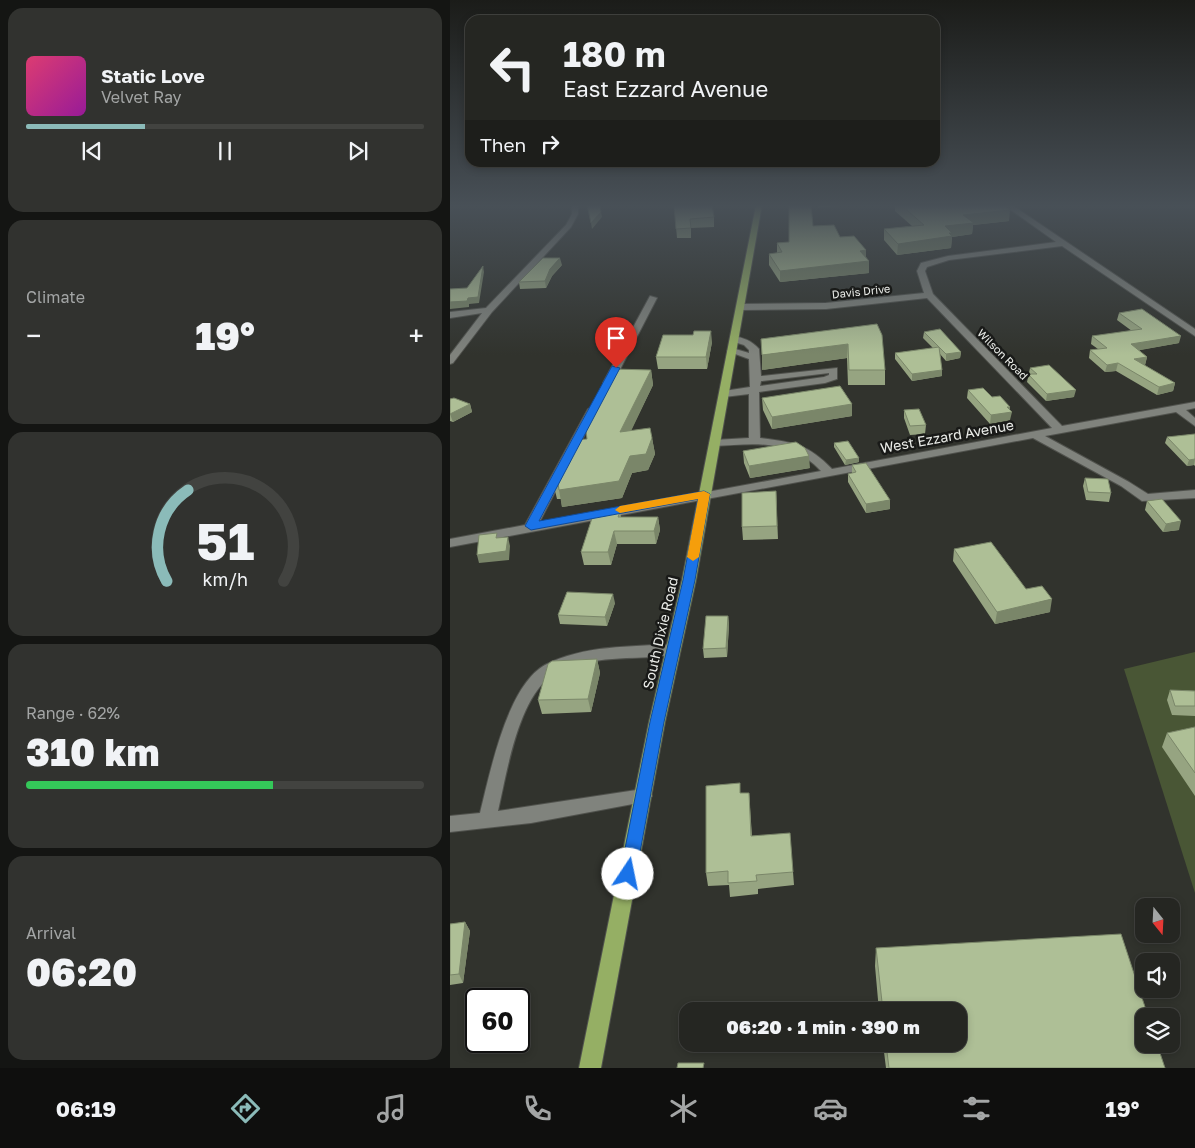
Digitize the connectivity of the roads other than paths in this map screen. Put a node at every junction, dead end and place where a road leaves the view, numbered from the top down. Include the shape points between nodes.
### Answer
1 (542, 255) edge
2 (750, 255) edge
3 (972, 255) edge
4 (1081, 255) edge
5 (929, 295) junction
6 (653, 298) dead end
7 (740, 307) junction
8 (489, 310) junction
9 (450, 316) edge
10 (1195, 333) edge
11 (733, 345) junction
12 (450, 361) edge
13 (755, 384) junction
14 (724, 394) junction
15 (1195, 405) edge
16 (1178, 408) junction
17 (1195, 423) edge
18 (1060, 430) junction
19 (1035, 435) junction
20 (755, 440) junction
21 (714, 442) junction
22 (829, 472) junction
23 (704, 494) junction
24 (1195, 494) edge
25 (531, 526) junction
26 (450, 543) edge
27 (673, 649) junction
28 (643, 796) junction
29 (487, 820) junction
30 (450, 824) edge
31 (590, 1068) edge

1 - 8 street
2 - 7 main road, South Dixie Road
3 - 5 street via 924,265 920,271
4 - 10 street
5 - 7 street, Davis Drive via 826,306
5 - 18 street, Wilson Road
6 - 25 street
7 - 11 main road, South Dixie Road
8 - 9 street
8 - 12 street
11 - 13 street via 747,343 754,350
11 - 14 main road, South Dixie Road
13 - 13 street via 825,380 834,377 834,370
13 - 14 street
13 - 20 street via 752,402
14 - 21 main road, South Dixie Road
15 - 16 street, West Ezzard Avenue
16 - 17 street
16 - 18 street, West Ezzard Avenue
18 - 19 street, West Ezzard Avenue
19 - 22 street, West Ezzard Avenue
19 - 24 street via 1146,498
20 - 21 street
20 - 22 street via 800,447 812,454
21 - 23 main road, South Dixie Road
22 - 23 street, West Ezzard Avenue
23 - 25 street, West Ezzard Avenue
23 - 27 main road, South Dixie Road
25 - 26 street, West Ezzard Avenue
27 - 28 main road, South Dixie Road
27 - 29 street via 591,656 548,671 538,680 513,721
28 - 29 street
28 - 31 main road, South Dixie Road
29 - 30 street

